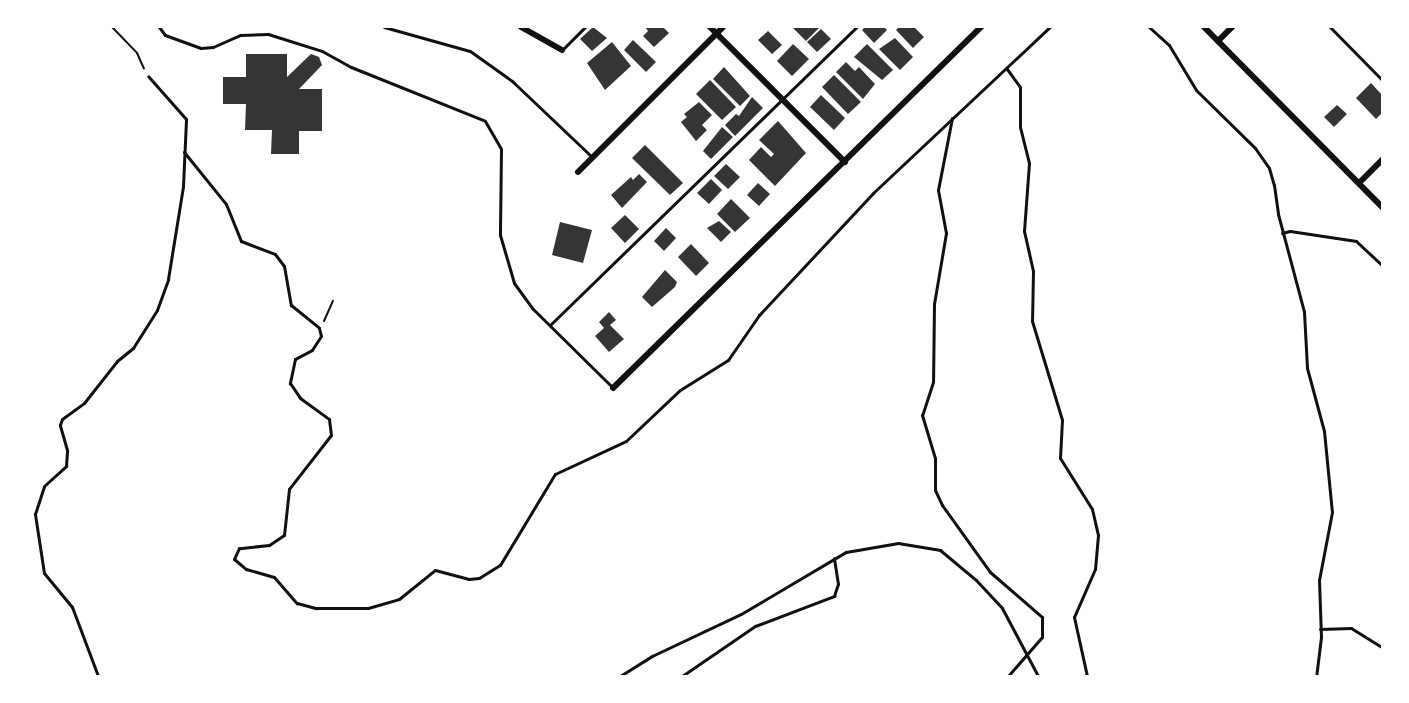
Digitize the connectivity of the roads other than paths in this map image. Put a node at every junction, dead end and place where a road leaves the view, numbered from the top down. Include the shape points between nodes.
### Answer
1 (159, 27) edge
2 (384, 27) edge
3 (522, 27) edge
4 (585, 27) edge
5 (710, 27) edge
6 (723, 27) edge
7 (856, 27) edge
8 (981, 27) edge
9 (1050, 27) edge
10 (1149, 27) edge
11 (1204, 27) edge
12 (1232, 27) edge
13 (1330, 27) edge
14 (716, 33) junction
15 (1218, 41) junction
16 (562, 50) joint
17 (1007, 69) junction
18 (148, 76) road end
19 (1382, 80) edge
20 (783, 100) junction
21 (952, 118) junction
22 (184, 152) junction
23 (592, 158) junction
24 (1382, 160) edge
25 (845, 162) junction
26 (578, 171) dead end
27 (1359, 183) junction
28 (1382, 207) edge
29 (1282, 233) junction
30 (1382, 265) edge
31 (550, 325) junction
32 (613, 388) joint
33 (834, 558) junction
34 (1320, 629) junction
35 (1382, 639) edge
36 (1377, 642) junction
37 (1382, 647) edge
38 (1025, 655) junction
39 (98, 676) edge
40 (620, 676) edge
41 (682, 676) edge
42 (1008, 676) edge
43 (1038, 676) edge
44 (1087, 676) edge
45 (1316, 676) edge

1 - 31 lane via 165,35 201,48 240,35 268,34 322,51 351,67 485,122 501,149 500,235 508,269 523,297
2 - 23 lane via 470,51 512,81
3 - 16 street
4 - 16 lane
5 - 14 street
6 - 14 street
7 - 20 lane
8 - 25 street
9 - 17 lane
10 - 29 lane via 1168,45 1196,90 1240,130 1269,168
11 - 15 street
12 - 15 street
13 - 19 lane
14 - 20 street
14 - 23 street
15 - 27 street
17 - 21 lane
17 - 44 lane via 1020,87 1020,127 1029,163 1024,231 1033,271 1032,321 1062,420 1060,458 1092,509 1098,535 1095,569 1074,617
18 - 22 lane via 186,119
20 - 25 street
20 - 31 lane
21 - 22 lane via 873,194 769,304 728,360 680,390 626,441 555,474 508,555 479,578 435,570 386,605 316,608 290,598 274,577 237,564 234,555 238,548 270,545 284,535 289,489 331,435 329,418 300,398 290,382 290,366 318,344 319,328 291,305 275,254 241,241 226,204
21 - 38 lane via 938,190 946,246 934,304 933,382 922,415 923,424 935,458 935,490 942,505 990,572 1042,617 1042,637
22 - 39 lane via 174,247 157,310 133,348 112,367 84,403 62,419 66,466 44,486 35,514 44,573 72,607
23 - 26 street
24 - 27 street
25 - 32 street
27 - 28 street
29 - 30 lane via 1356,241
29 - 34 lane via 1304,312 1306,368 1324,431 1332,512 1319,580
31 - 32 lane
33 - 38 lane via 846,552 898,543 940,550 1002,608
33 - 40 lane via 741,614 652,656
33 - 41 lane via 838,584 834,596 755,626
34 - 36 lane via 1351,628
34 - 45 lane
35 - 36 lane
36 - 37 lane
38 - 42 lane
38 - 43 lane

